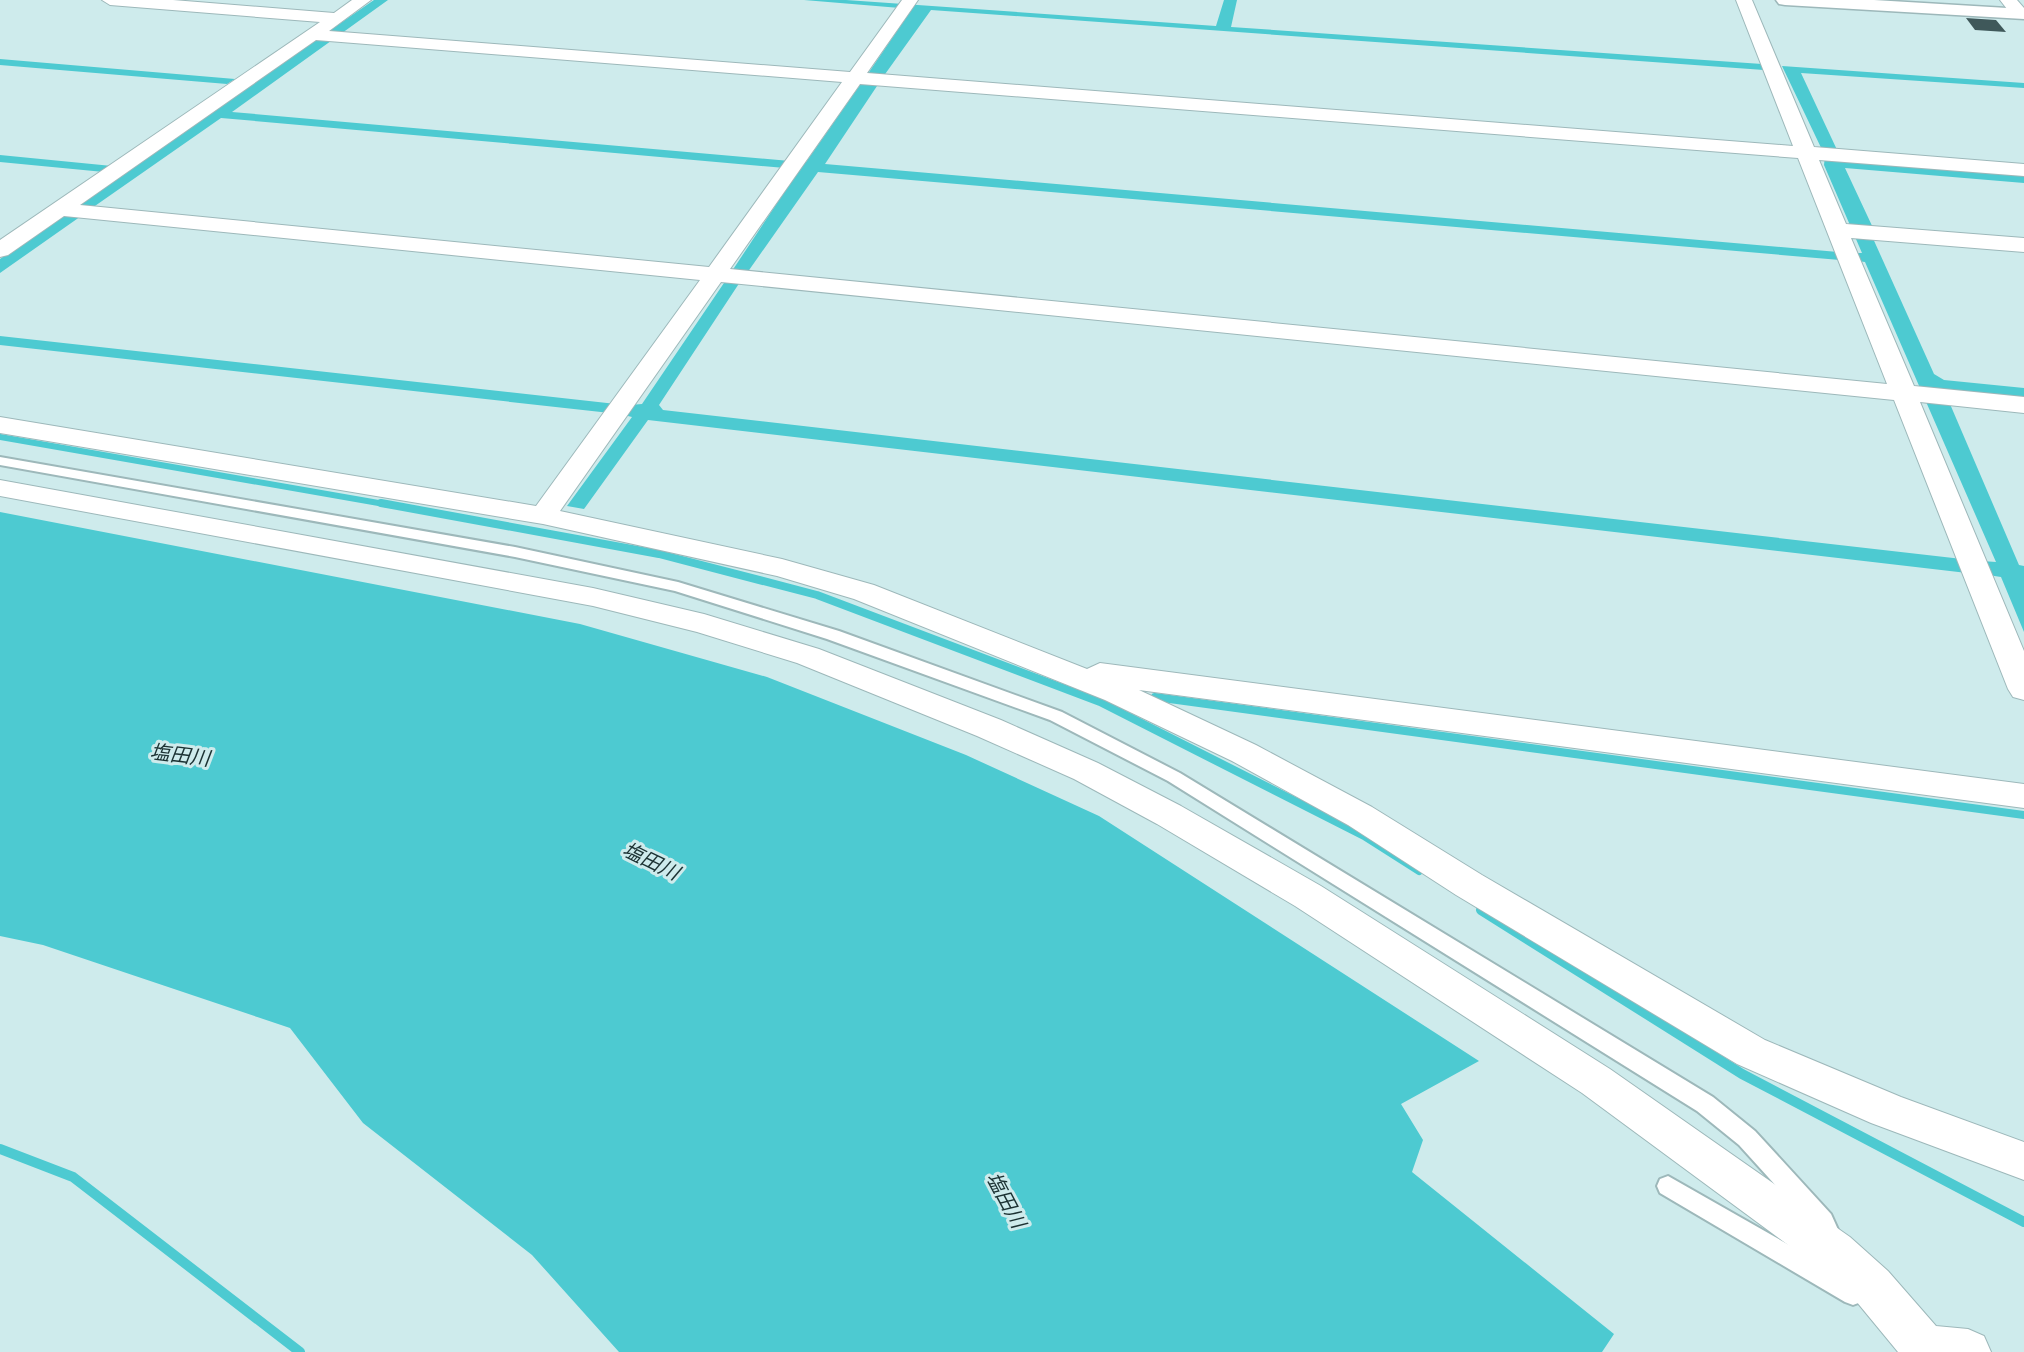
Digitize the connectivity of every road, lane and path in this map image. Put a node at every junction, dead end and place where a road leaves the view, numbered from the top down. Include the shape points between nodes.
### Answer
1 (110, 0) edge
2 (363, 0) edge
3 (1744, 0) edge
4 (1785, 0) edge
5 (2008, 0) edge
6 (907, 4) edge
7 (2022, 14) edge
8 (338, 18) junction
9 (325, 36) junction
10 (867, 79) junction
11 (1814, 153) junction
12 (2024, 170) edge
13 (73, 210) junction
14 (1842, 230) junction
15 (2024, 245) edge
16 (0, 250) edge
17 (730, 275) junction
18 (1912, 393) junction
19 (2024, 405) edge
20 (0, 425) edge
21 (0, 461) edge
22 (0, 488) edge
23 (543, 516) junction
24 (1060, 669) junction
25 (2024, 689) edge
26 (2024, 796) edge
27 (2024, 1161) edge
28 (1668, 1186) dead end
29 (1834, 1252) junction
30 (1941, 1350) edge

1 - 8 street
2 - 8 street
3 - 11 street via 1771,68
4 - 7 street
5 - 7 street
6 - 10 street
8 - 9 street
9 - 10 street
9 - 13 street via 244,82 117,169
10 - 11 street
10 - 17 street via 791,165
11 - 12 street
11 - 14 street
13 - 16 street
13 - 17 street
14 - 15 street
14 - 18 street
17 - 18 street
17 - 23 street via 622,409
18 - 19 street
18 - 25 street
20 - 23 street
21 - 29 lane via 515,552 678,587 833,635 1056,716 1174,777 1705,1104 1747,1138 1823,1221
22 - 29 street via 593,597 704,624 808,656 988,728 1086,771 1308,896 1596,1081
23 - 24 street via 782,568 864,592
24 - 26 street
24 - 27 street via 1244,753 1360,816 1751,1052 1886,1110
28 - 30 lane via 1843,1287
29 - 30 street

